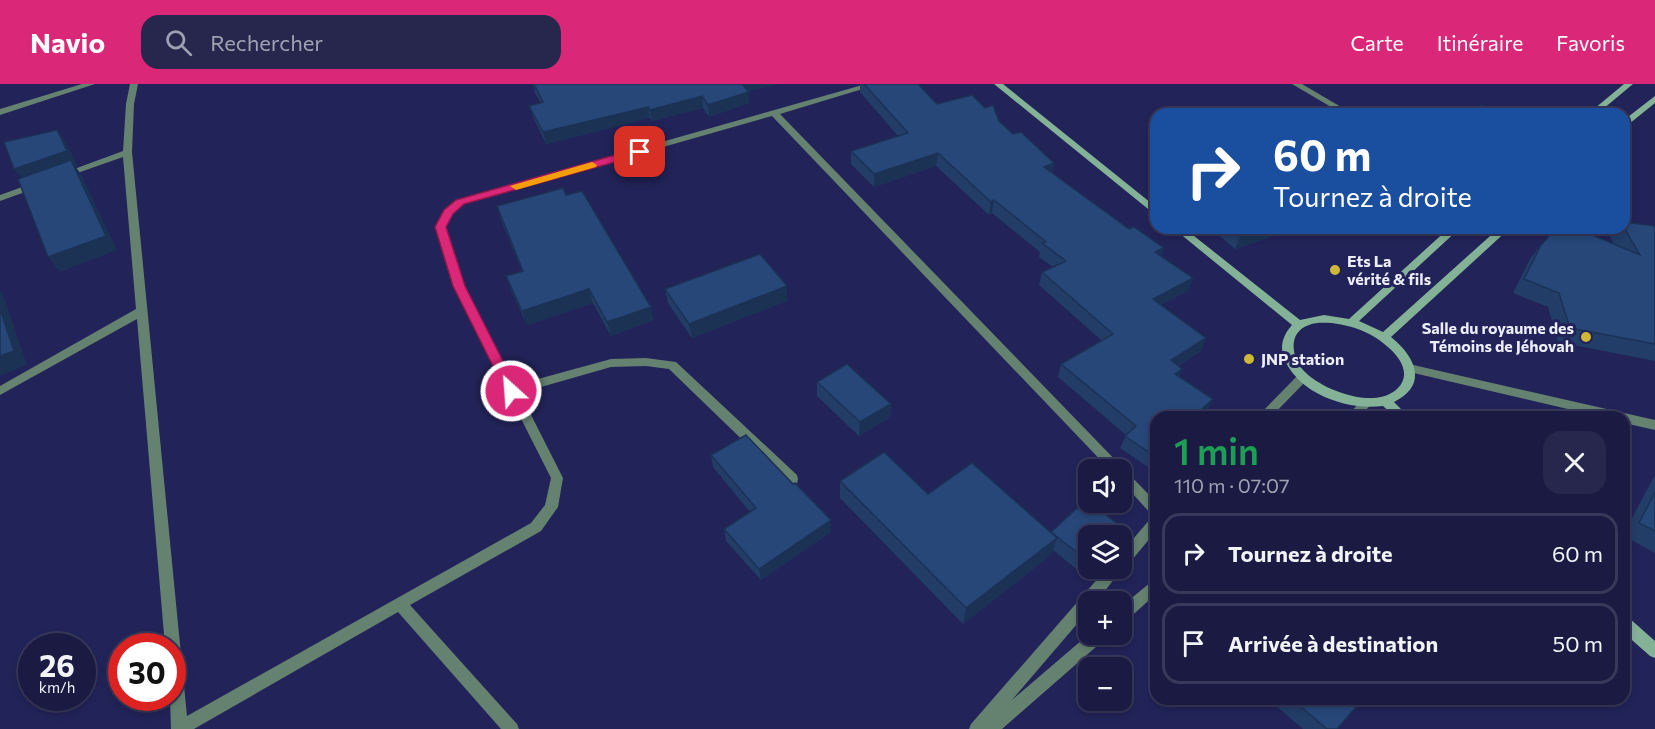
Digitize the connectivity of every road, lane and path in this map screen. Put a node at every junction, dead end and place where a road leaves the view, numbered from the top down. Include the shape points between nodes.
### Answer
1 (91, 84) edge
2 (134, 84) edge
3 (875, 84) edge
4 (998, 84) edge
5 (1296, 84) edge
6 (1629, 84) edge
7 (1655, 99) edge
8 (1338, 108) edge
9 (1599, 108) edge
10 (0, 112) edge
11 (775, 114) junction
12 (1630, 120) edge
13 (127, 152) junction
14 (53, 179) edge
15 (42, 182) edge
16 (0, 198) edge
17 (1150, 205) edge
18 (1630, 232) edge
19 (1185, 234) edge
20 (1448, 234) edge
21 (1498, 234) edge
22 (1655, 237) edge
23 (140, 312) junction
24 (1352, 322) junction
25 (1299, 325) junction
26 (1384, 337) junction
27 (1409, 368) junction
28 (1304, 378) junction
29 (0, 391) edge
30 (511, 391) junction
31 (1385, 401) junction
32 (1367, 402) junction
33 (1269, 411) edge
34 (1358, 411) edge
35 (1396, 411) edge
36 (1597, 411) edge
37 (1630, 419) edge
38 (1655, 424) edge
39 (1107, 459) edge
40 (792, 479) edge
41 (1132, 485) edge
42 (1150, 504) edge
43 (1150, 529) edge
44 (1132, 550) edge
45 (1107, 579) edge
46 (1150, 591) edge
47 (400, 604) junction
48 (1132, 606) edge
49 (1630, 628) edge
50 (1087, 645) edge
51 (1655, 651) edge
52 (180, 728) edge
53 (511, 729) edge
54 (977, 729) edge
55 (990, 729) edge

1 - 10 street
2 - 13 street
3 - 11 street
4 - 17 main road
5 - 8 street
6 - 9 main road
7 - 12 main road
11 - 30 street via 460,202 448,212 441,227 459,286
11 - 39 street
13 - 14 street
13 - 23 street
15 - 16 street
18 - 22 street
19 - 25 main road
20 - 24 main road
21 - 26 main road
23 - 29 street
23 - 52 street
24 - 25 main road via 1314,320
24 - 26 main road
25 - 28 main road via 1289,334 1286,348
26 - 27 main road via 1400,352
27 - 31 main road via 1408,382 1400,394
27 - 36 street
28 - 32 main road via 1333,395
28 - 33 street
30 - 40 street via 611,363 672,365
30 - 47 street via 557,478 551,507 536,527
31 - 32 main road
31 - 35 main road
32 - 34 street
37 - 38 street
41 - 42 street
43 - 44 street
45 - 54 street
46 - 48 street
47 - 52 street
47 - 53 street
49 - 51 main road
50 - 55 street

